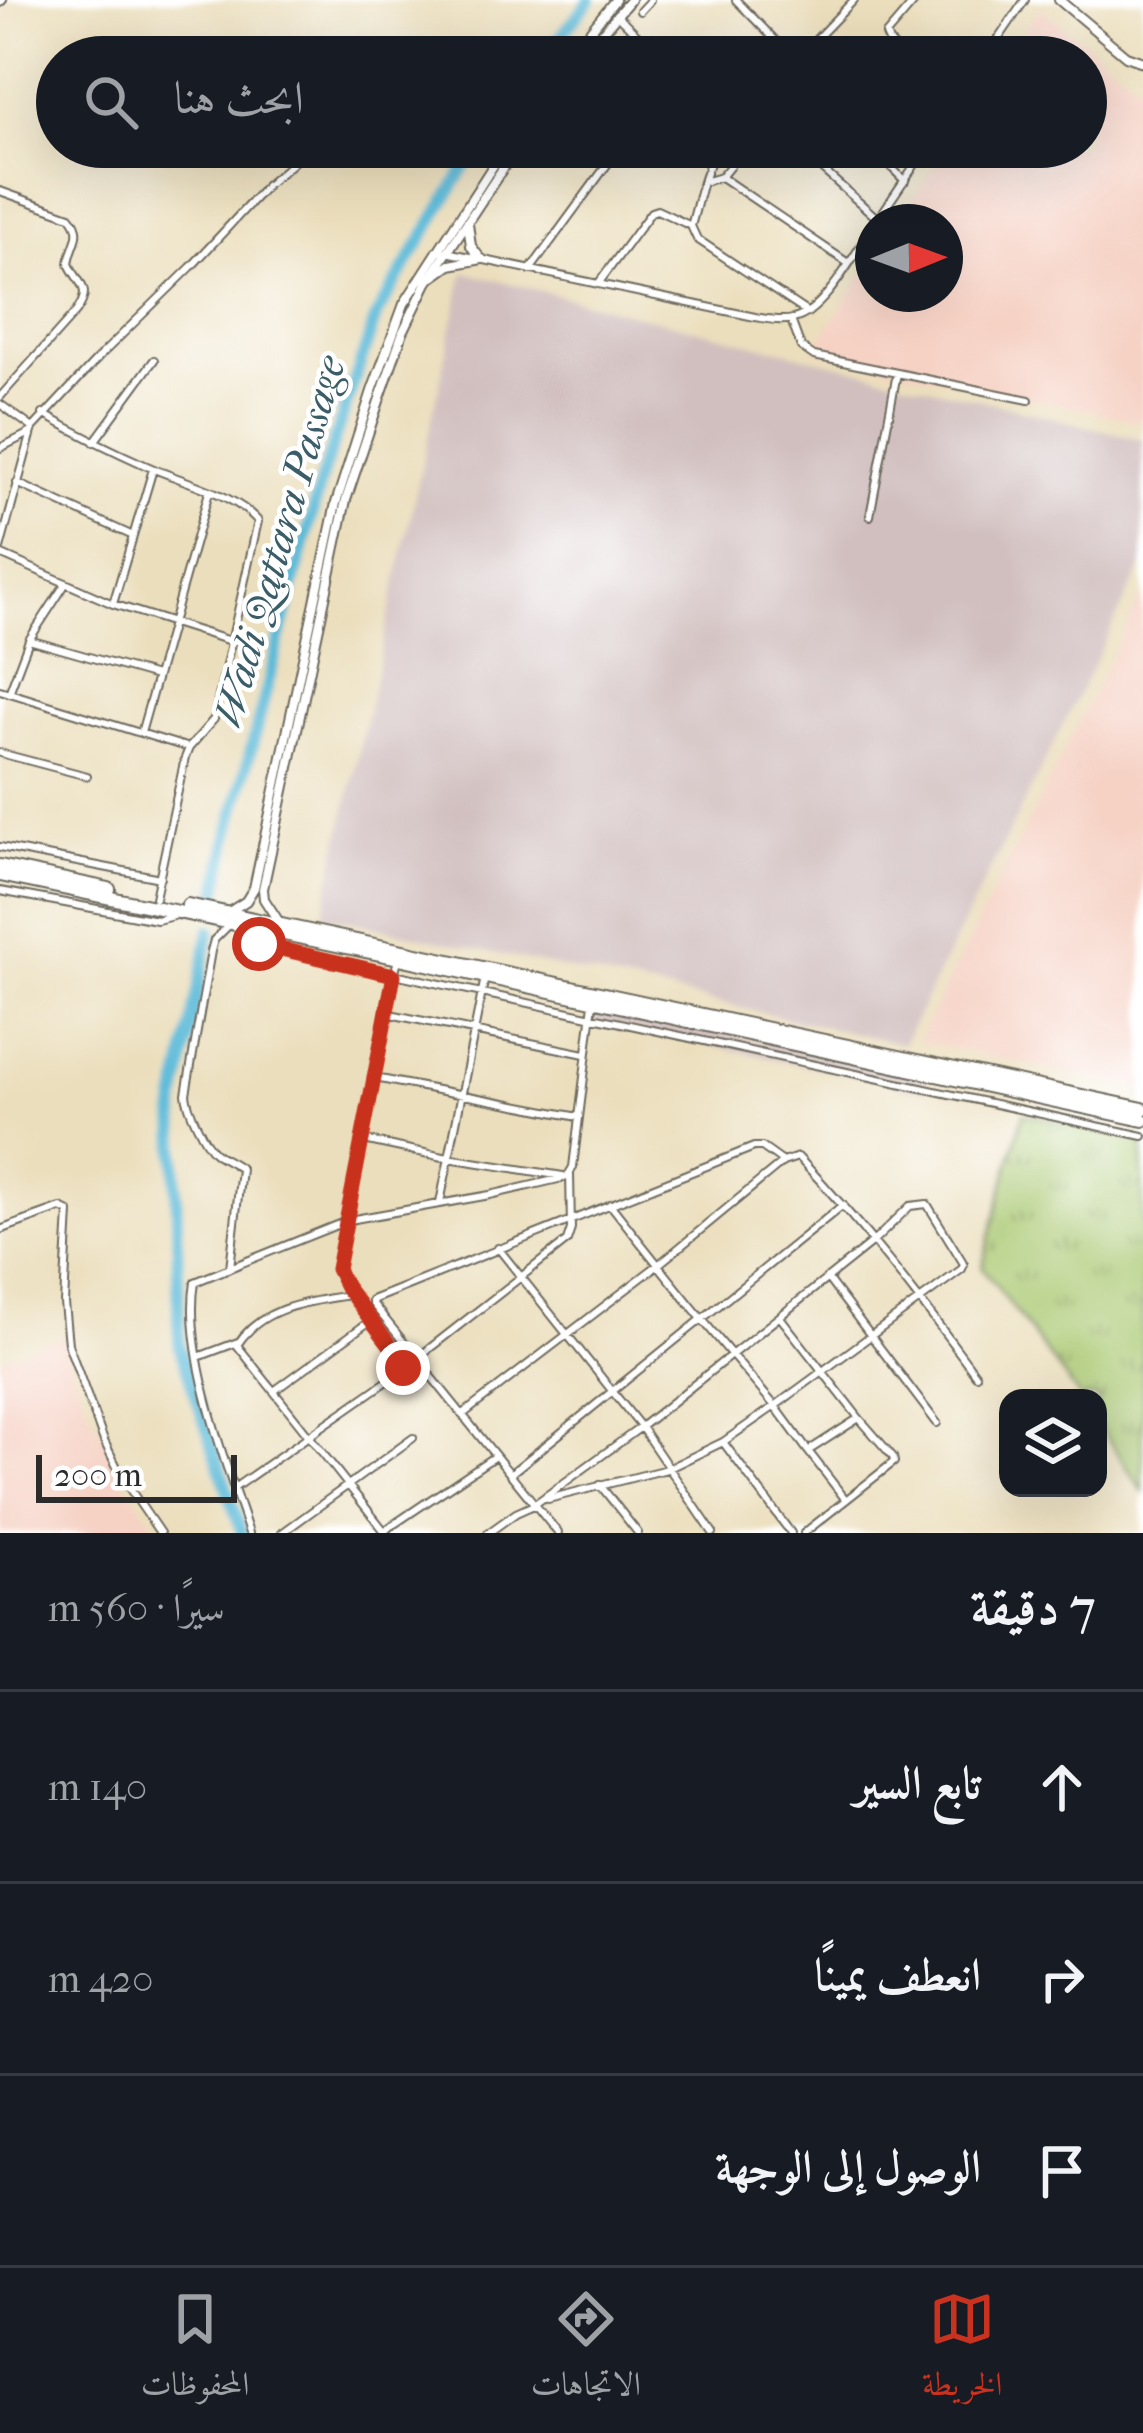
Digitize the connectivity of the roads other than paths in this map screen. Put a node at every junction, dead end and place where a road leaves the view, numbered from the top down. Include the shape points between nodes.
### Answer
1 (615, 0) edge
2 (630, 0) edge
3 (650, 0) edge
4 (736, 0) edge
5 (854, 0) edge
6 (916, 0) edge
7 (1025, 0) edge
8 (1058, 0) edge
9 (640, 11) dead end
10 (616, 14) junction
11 (586, 36) edge
12 (598, 36) edge
13 (638, 36) edge
14 (771, 36) edge
15 (819, 36) edge
16 (887, 36) edge
17 (1000, 36) edge
18 (1102, 36) edge
19 (1107, 40) edge
20 (1143, 62) edge
21 (287, 168) edge
22 (492, 168) edge
23 (504, 168) edge
24 (605, 168) edge
25 (708, 168) edge
26 (728, 168) edge
27 (819, 168) edge
28 (892, 168) edge
29 (913, 168) edge
30 (721, 177) junction
31 (706, 181) junction
32 (905, 181) junction
33 (0, 191) edge
34 (856, 204) edge
35 (889, 204) edge
36 (469, 219) junction
37 (692, 226) junction
38 (441, 251) junction
39 (855, 253) edge
40 (482, 259) junction
41 (848, 263) junction
42 (530, 270) junction
43 (428, 283) junction
44 (598, 284) junction
45 (808, 313) junction
46 (791, 320) junction
47 (154, 360) dead end
48 (897, 373) junction
49 (0, 400) edge
50 (1029, 400) dead end
51 (43, 414) junction
52 (32, 430) junction
53 (94, 442) junction
54 (0, 448) edge
55 (153, 469) junction
56 (17, 483) junction
57 (209, 492) junction
58 (870, 516) dead end
59 (336, 521) junction
60 (133, 536) junction
61 (0, 551) edge
62 (66, 584) junction
63 (113, 604) junction
64 (171, 622) junction
65 (29, 640) junction
66 (230, 641) junction
67 (157, 676) junction
68 (4, 692) edge
69 (141, 734) junction
70 (189, 748) junction
71 (0, 753) edge
72 (86, 776) dead end
73 (0, 847) edge
74 (0, 870) edge
75 (160, 878) junction
76 (258, 889) junction
77 (0, 891) edge
78 (68, 897) junction
79 (155, 898) junction
80 (234, 921) junction
81 (281, 936) junction
82 (399, 958) junction
83 (394, 975) junction
84 (485, 976) junction
85 (482, 994) junction
86 (593, 1001) junction
87 (385, 1013) junction
88 (591, 1017) junction
89 (473, 1032) junction
90 (789, 1051) junction
91 (585, 1054) junction
92 (375, 1078) junction
93 (460, 1096) junction
94 (1143, 1109) edge
95 (580, 1117) junction
96 (1143, 1120) edge
97 (1143, 1136) edge
98 (362, 1140) junction
99 (448, 1157) junction
100 (783, 1162) junction
101 (568, 1175) junction
102 (440, 1203) junction
103 (610, 1204) junction
104 (843, 1204) junction
105 (571, 1220) junction
106 (345, 1221) junction
107 (0, 1230) edge
108 (874, 1241) junction
109 (498, 1248) junction
110 (658, 1265) junction
111 (230, 1268) junction
112 (521, 1276) junction
113 (827, 1279) junction
114 (352, 1295) junction
115 (920, 1299) junction
116 (780, 1316) junction
117 (702, 1320) junction
118 (370, 1321) junction
119 (568, 1333) junction
120 (871, 1335) junction
121 (238, 1342) junction
122 (731, 1355) junction
123 (198, 1357) junction
124 (416, 1359) junction
125 (823, 1370) junction
126 (976, 1376) dead end
127 (274, 1391) junction
128 (613, 1392) junction
129 (775, 1406) junction
130 (462, 1415) junction
131 (859, 1418) junction
132 (938, 1423) dead end
133 (640, 1426) junction
134 (308, 1436) junction
135 (413, 1438) dead end
136 (723, 1442) junction
137 (808, 1451) junction
138 (495, 1456) junction
139 (668, 1469) junction
140 (510, 1474) junction
141 (349, 1485) junction
142 (600, 1485) junction
143 (234, 1488) junction
144 (846, 1500) junction
145 (535, 1504) junction
146 (384, 1532) edge
147 (160, 1533) edge
148 (249, 1533) edge
149 (282, 1533) edge
150 (488, 1533) edge
151 (558, 1533) edge
152 (638, 1533) edge
153 (713, 1533) edge
154 (791, 1533) edge
155 (804, 1533) edge

1 - 11 main road
2 - 10 main road
3 - 9 street
4 - 14 street
5 - 15 street
6 - 16 street
7 - 17 street
8 - 18 main road
10 - 12 main road
10 - 13 street
19 - 20 main road
21 - 51 street
22 - 38 main road
23 - 36 main road
24 - 42 street
25 - 31 street
26 - 30 street
27 - 34 street
28 - 32 street
29 - 32 street
30 - 31 street
30 - 41 street
31 - 37 street
32 - 35 street
33 - 49 street via 70,216 78,227 69,264 84,292
36 - 38 main road
36 - 40 main road via 471,246
37 - 44 street via 651,212
37 - 45 street via 698,239
38 - 40 street
38 - 43 main road
38 - 59 main road via 393,331
39 - 41 street
40 - 42 street
40 - 43 main road via 450,266
41 - 45 street
42 - 44 street
43 - 59 main road
44 - 46 street
45 - 46 street
46 - 48 street via 806,353
47 - 53 street
48 - 50 street
48 - 58 street
49 - 52 street
51 - 52 street
51 - 53 street
52 - 54 street
52 - 56 street
53 - 55 street
55 - 57 street
55 - 60 street
56 - 60 street
56 - 61 street
57 - 64 street
57 - 66 street via 259,525
59 - 76 main road
60 - 63 street
61 - 62 street
62 - 63 street
62 - 65 street
63 - 64 street
64 - 66 street
64 - 67 street
65 - 67 street
65 - 68 street
66 - 70 street via 214,719
67 - 69 street
68 - 69 street
69 - 70 street
70 - 75 street
71 - 72 street
73 - 75 street
74 - 78 highway
74 - 79 highway
75 - 79 street
76 - 80 main road
76 - 81 main road
77 - 78 street
78 - 80 highway
79 - 80 highway
80 - 81 highway
80 - 81 street via 252,940
80 - 111 street via 214,940 186,1094 209,1149 241,1169
81 - 82 highway
81 - 83 street
81 - 94 highway
82 - 83 street
82 - 84 highway
83 - 85 street
83 - 87 street
84 - 85 street
84 - 86 highway
85 - 88 street
85 - 89 street
86 - 88 street
86 - 90 highway
87 - 89 street
87 - 92 street
88 - 90 street
88 - 91 street
89 - 91 street
89 - 93 street
90 - 96 highway
90 - 97 street
91 - 95 street
92 - 93 street
92 - 98 street
93 - 95 street
93 - 99 street
95 - 101 street
98 - 99 street
98 - 106 street
99 - 101 street
99 - 102 street
100 - 103 street via 754,1147
100 - 104 street via 798,1157
100 - 110 street
101 - 102 street
101 - 105 street
102 - 106 street
103 - 105 street
103 - 110 street
104 - 108 street
104 - 117 street
105 - 109 street
105 - 112 street via 567,1241
106 - 111 street
106 - 114 street via 337,1269
107 - 147 street via 69,1212 68,1344 104,1441
108 - 113 street
108 - 115 street
108 - 115 street via 910,1206 927,1204 964,1264
109 - 112 street
109 - 124 street via 372,1300
110 - 117 street
110 - 119 street
111 - 123 street via 196,1282
112 - 119 street
112 - 124 street
113 - 116 street
113 - 120 street
114 - 118 street
114 - 121 street via 277,1310
115 - 120 street
115 - 126 street
116 - 122 street
116 - 125 street
117 - 122 street
117 - 128 street
118 - 127 street
118 - 134 street via 403,1368
119 - 128 street
119 - 130 street
120 - 125 street
120 - 132 street
121 - 123 street
121 - 127 street
122 - 129 street
122 - 133 street
123 - 143 street
124 - 130 street
125 - 129 street
125 - 131 street
127 - 134 street
128 - 133 street
128 - 140 street
129 - 136 street
129 - 137 street
130 - 138 street
131 - 137 street
131 - 144 street via 894,1462
133 - 139 street
133 - 145 street
134 - 141 street
134 - 143 street
135 - 141 street
136 - 139 street
136 - 154 street
137 - 144 street
138 - 140 street
138 - 146 street
139 - 142 street
139 - 153 street
140 - 145 street
141 - 146 street
141 - 149 street
142 - 145 street
142 - 152 street
143 - 148 street
144 - 155 street
145 - 150 street
145 - 151 street

